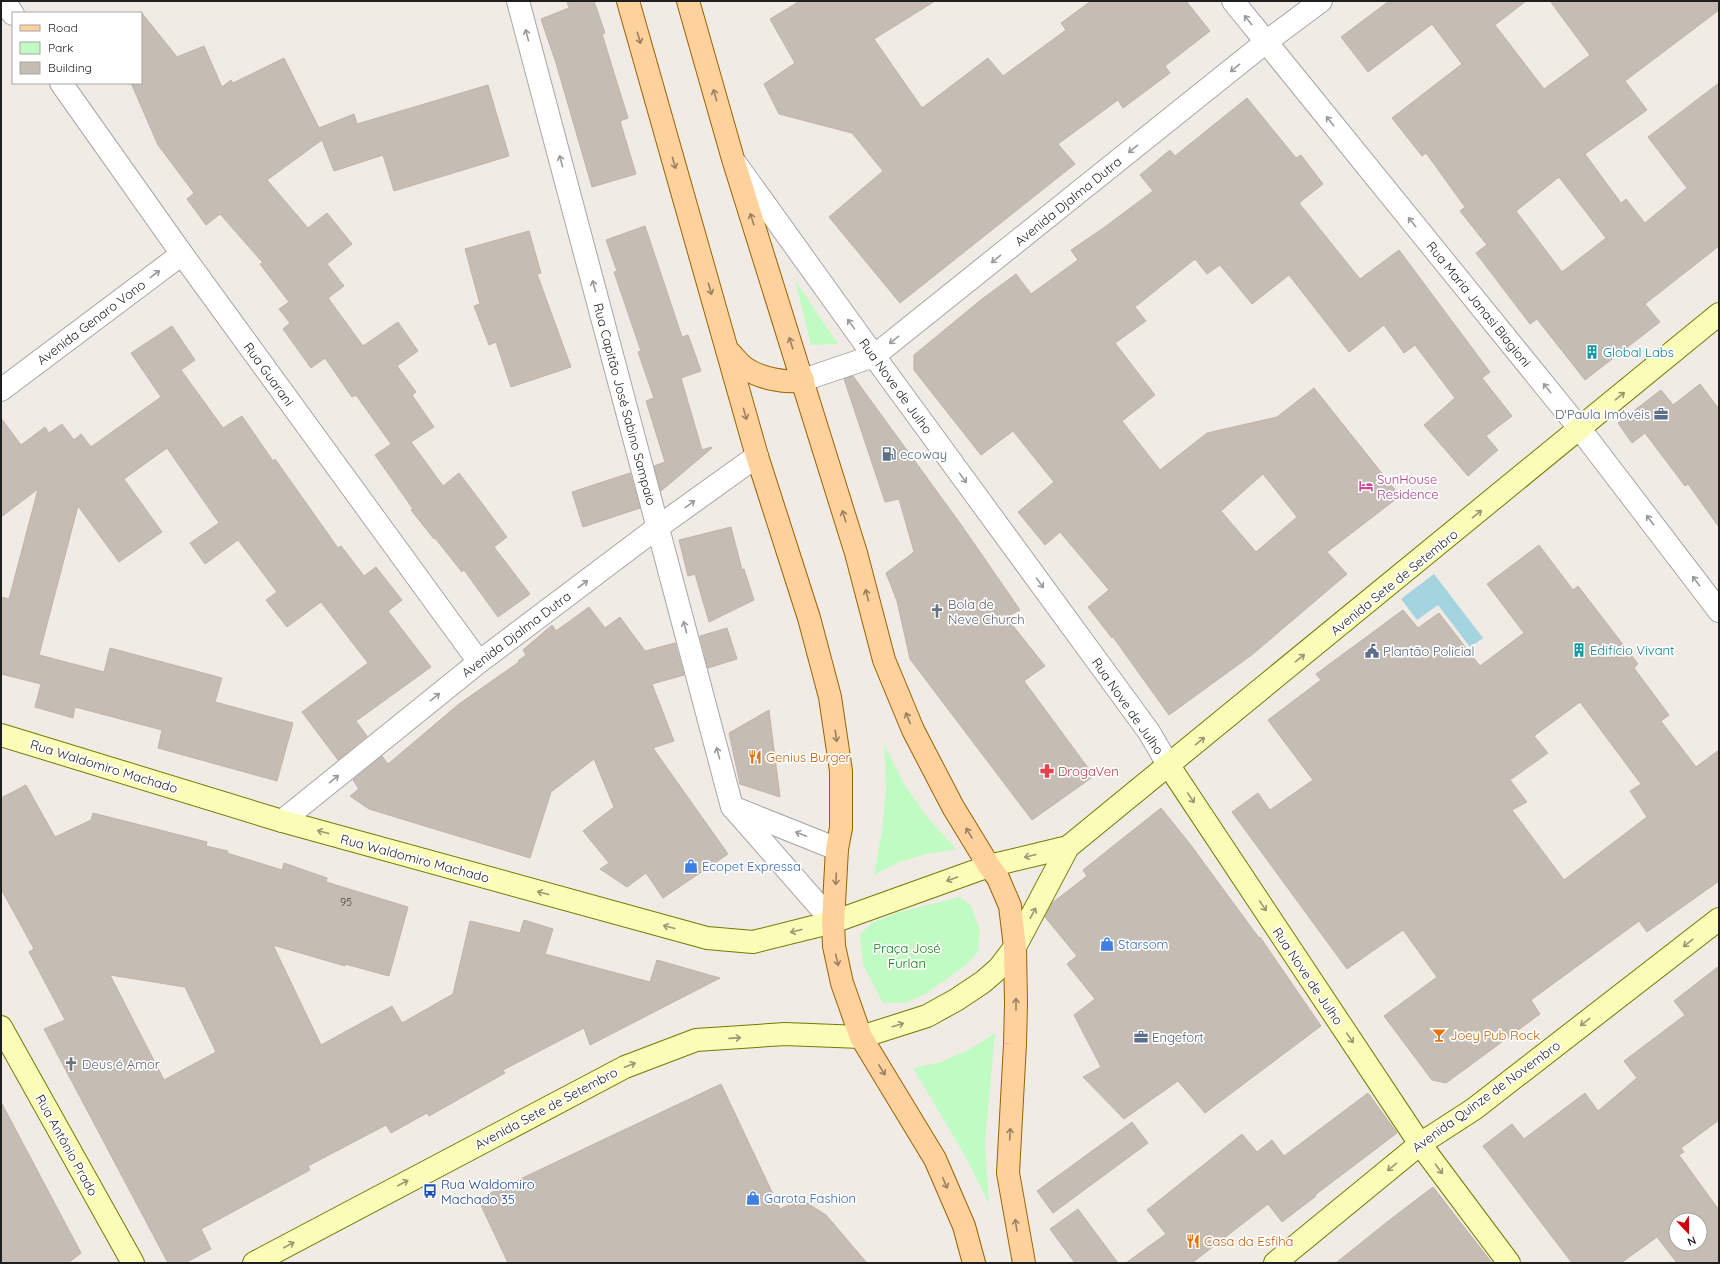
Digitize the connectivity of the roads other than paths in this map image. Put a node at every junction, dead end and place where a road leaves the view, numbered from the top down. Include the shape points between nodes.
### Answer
1 (4, 1) edge
2 (518, 1) edge
3 (628, 1) edge
4 (688, 1) edge
5 (1233, 1) edge
6 (1321, 1) edge
7 (12, 13) edge
8 (1266, 42) junction
9 (63, 84) edge
10 (733, 159) junction
11 (182, 254) junction
12 (1719, 314) edge
13 (727, 349) junction
14 (874, 356) junction
15 (803, 380) junction
16 (1, 390) edge
17 (1580, 429) junction
18 (757, 456) junction
19 (658, 527) junction
20 (1719, 611) edge
21 (479, 662) junction
22 (1, 735) edge
23 (1169, 766) junction
24 (732, 807) junction
25 (282, 821) junction
26 (1068, 847) junction
27 (837, 849) junction
28 (989, 866) junction
29 (1719, 919) edge
30 (834, 922) junction
31 (1016, 947) junction
32 (1, 1027) edge
33 (861, 1037) junction
34 (1420, 1144) junction
35 (133, 1263) edge
36 (254, 1263) edge
37 (974, 1263) edge
38 (1024, 1263) edge
39 (1275, 1263) edge
40 (1509, 1263) edge

1 - 7 street
19 -> 2 street, Rua Capitão José Sabino Sampaio
3 -> 13 main road
10 -> 4 main road
8 -> 5 street, Rua Maria Janasi Biagioni
6 - 8 street, Avenida Djalma Dutra
8 -> 14 street, Avenida Djalma Dutra
17 -> 8 street, Rua Maria Janasi Biagioni
9 - 11 street, Rua Guarani
14 -> 10 street, Rua Nove de Julho
15 -> 10 main road
16 -> 11 street, Avenida Genaro Vono
11 - 21 street, Rua Guarani
17 -> 12 street, Avenida Sete de Setembro
13 - 15 main road via 745,368 758,374 781,381
13 -> 18 main road
14 - 15 street, Avenida Djalma Dutra
14 -> 23 street, Rua Nove de Julho via 1149,732
28 -> 15 main road via 913,730 884,660 856,553
20 -> 17 street, Rua Maria Janasi Biagioni
23 -> 17 street, Avenida Sete de Setembro
19 -> 18 street, Avenida Djalma Dutra
18 -> 27 main road via 809,618 830,697 841,771 841,828
21 -> 19 street, Avenida Djalma Dutra
24 -> 19 street, Rua Capitão José Sabino Sampaio
25 -> 21 street, Avenida Djalma Dutra
22 - 25 street, Rua Waldomiro Machado
23 - 26 street, Avenida Sete de Setembro
23 -> 34 street, Rua Nove de Julho
27 -> 24 street
24 - 30 street, Rua Capitão José Sabino Sampaio
30 -> 25 street, Rua Waldomiro Machado via 753,942 707,938
26 -> 28 street, Avenida Sete de Setembro
31 -> 26 street, Avenida Sete de Setembro
27 -> 30 main road
28 -> 30 street, Rua Waldomiro Machado
28 - 31 main road via 998,878 1010,906
29 -> 34 street, Avenida Quinze de Novembro via 1474,1108
30 -> 33 main road via 834,946 842,983
33 -> 31 street, Avenida Sete de Setembro via 927,1016 956,1000 993,972
38 -> 31 main road via 1008,1173 1015,1044
32 - 35 street, Rua Antônio Prado
36 -> 33 street, Avenida Sete de Setembro via 632,1064 696,1040 785,1034
33 -> 37 main road via 935,1159 964,1226
34 -> 39 street, Avenida Quinze de Novembro
34 -> 40 street, Rua Nove de Julho

